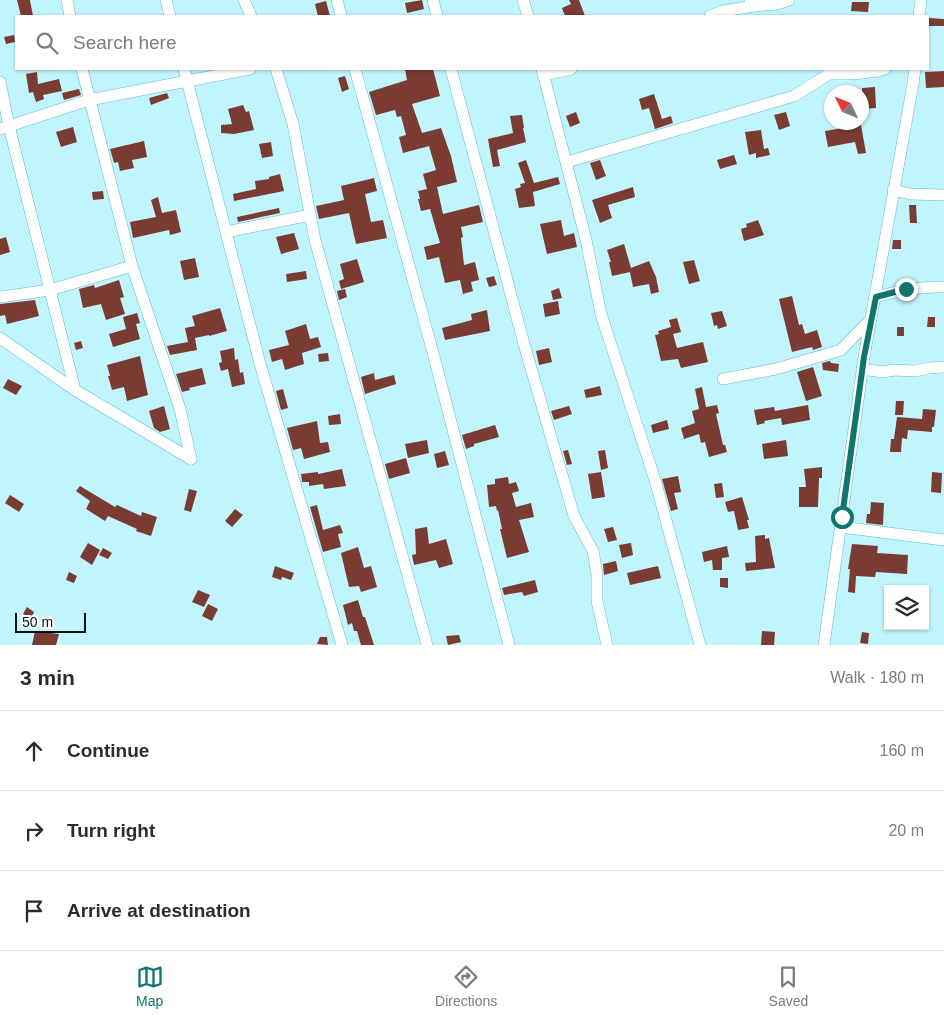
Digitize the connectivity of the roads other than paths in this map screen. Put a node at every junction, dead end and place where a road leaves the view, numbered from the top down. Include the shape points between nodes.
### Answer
1 (67, 0) edge
2 (166, 0) edge
3 (245, 0) edge
4 (337, 0) edge
5 (433, 0) edge
6 (524, 0) edge
7 (789, 0) edge
8 (921, 0) edge
9 (752, 3) edge
10 (70, 15) edge
11 (170, 15) edge
12 (251, 15) edge
13 (341, 15) edge
14 (437, 15) edge
15 (528, 15) edge
16 (713, 15) edge
17 (919, 15) edge
18 (82, 70) edge
19 (184, 70) edge
20 (245, 70) edge
21 (276, 70) edge
22 (355, 70) edge
23 (451, 70) edge
24 (562, 70) edge
25 (882, 70) edge
26 (915, 70) edge
27 (543, 72) edge
28 (0, 82) edge
29 (187, 82) junction
30 (89, 100) junction
31 (4, 128) edge
32 (567, 162) junction
33 (893, 190) junction
34 (944, 195) edge
35 (310, 215) junction
36 (226, 232) junction
37 (132, 266) junction
38 (944, 287) edge
39 (50, 290) junction
40 (0, 297) edge
41 (876, 297) junction
42 (871, 319) junction
43 (0, 338) edge
44 (944, 367) edge
45 (862, 369) junction
46 (723, 379) dead end
47 (75, 390) junction
48 (841, 527) junction
49 (944, 540) edge
50 (342, 645) edge
51 (427, 645) edge
52 (509, 645) edge
53 (607, 645) edge
54 (700, 645) edge
55 (824, 645) edge

1 - 10 street
2 - 11 street
3 - 12 street
4 - 13 street
5 - 14 street
6 - 15 street
7 - 9 street via 777,4
8 - 17 street
9 - 16 street
18 - 30 street
19 - 29 street
20 - 29 street
21 - 35 street via 293,124
22 - 52 street
23 - 53 street via 524,344 574,516 593,551 597,601
24 - 27 street
25 - 32 street via 829,74 794,96
26 - 33 street
27 - 32 street
28 - 31 street
29 - 30 street
29 - 36 street
30 - 31 street
30 - 37 street
31 - 39 street
32 - 54 street via 601,314 655,480
33 - 34 street
33 - 41 street
35 - 36 street
35 - 51 street
36 - 50 street via 259,360
37 - 39 street
37 - 47 street via 180,409 191,459
38 - 41 street via 906,289
39 - 40 street
39 - 47 street
41 - 42 street
42 - 45 street
42 - 46 street via 841,350 776,369
43 - 47 street
44 - 45 street via 883,372
45 - 48 street
48 - 49 street
48 - 55 street

